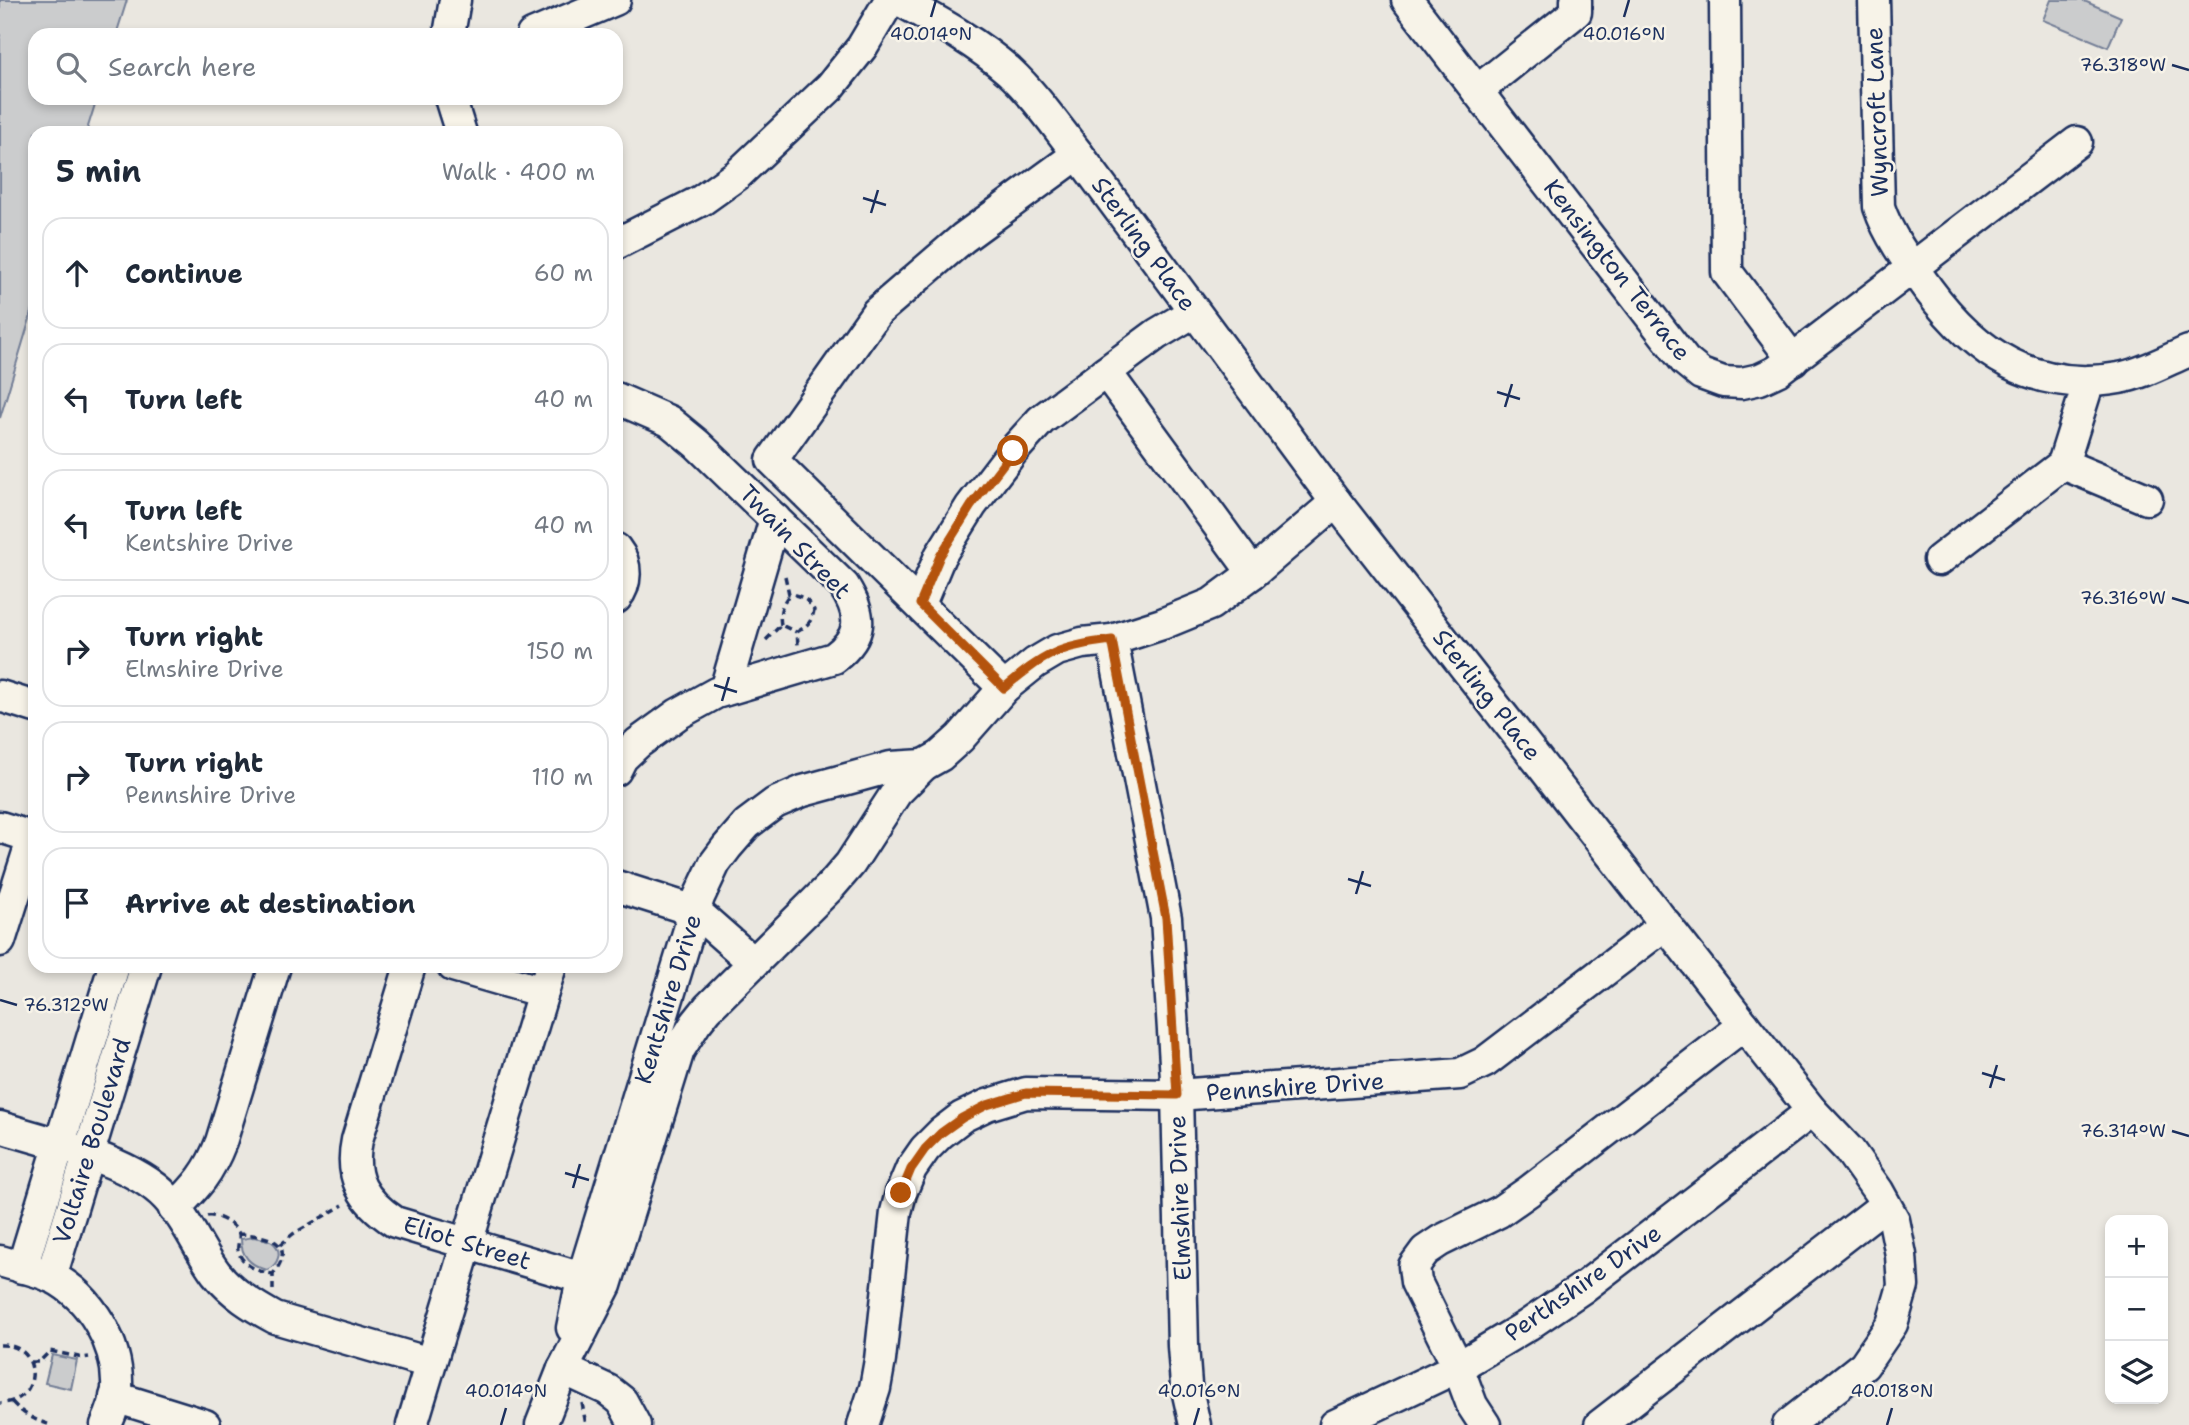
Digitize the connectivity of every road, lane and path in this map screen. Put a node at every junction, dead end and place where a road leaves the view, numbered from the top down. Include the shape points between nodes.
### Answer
1 (455, 0) edge
2 (615, 0) edge
3 (890, 0) edge
4 (899, 0) edge
5 (1407, 0) edge
6 (1576, 0) edge
7 (1725, 0) edge
8 (1874, 0) edge
9 (450, 28) edge
10 (549, 28) edge
11 (1477, 90) junction
12 (452, 105) edge
13 (459, 126) edge
14 (2077, 142) dead end
15 (1078, 154) junction
16 (623, 240) edge
17 (1912, 266) junction
18 (1194, 312) junction
19 (2189, 351) edge
20 (1793, 360) junction
21 (1106, 372) junction
22 (2089, 381) junction
23 (623, 401) edge
24 (2063, 464) junction
25 (2147, 499) dead end
26 (1336, 502) junction
27 (775, 519) junction
28 (1939, 560) dead end
29 (623, 563) edge
30 (785, 573) dead end
31 (1253, 573) junction
32 (623, 583) edge
33 (789, 594) junction
34 (920, 604) junction
35 (781, 625) dead end
36 (1112, 640) junction
37 (802, 668) junction
38 (1004, 688) junction
39 (725, 690) junction
40 (0, 696) edge
41 (28, 705) edge
42 (623, 757) edge
43 (924, 765) junction
44 (0, 827) edge
45 (28, 835) edge
46 (28, 855) edge
47 (623, 888) edge
48 (695, 911) junction
49 (1666, 923) junction
50 (0, 941) edge
51 (754, 963) junction
52 (112, 973) edge
53 (144, 973) edge
54 (273, 973) edge
55 (408, 973) edge
56 (504, 973) edge
57 (547, 979) edge
58 (1744, 1024) junction
59 (1177, 1095) junction
60 (1812, 1111) junction
61 (0, 1127) edge
62 (60, 1145) junction
63 (88, 1155) junction
64 (365, 1192) junction
65 (1885, 1205) junction
66 (174, 1209) junction
67 (467, 1243) junction
68 (280, 1245) junction
69 (11, 1265) edge
70 (51, 1277) junction
71 (594, 1282) junction
72 (0, 1345) edge
73 (89, 1357) dead end
74 (31, 1362) junction
75 (430, 1363) junction
76 (1458, 1367) junction
77 (563, 1370) junction
78 (12, 1402) junction
79 (0, 1403) edge
80 (111, 1411) edge
81 (51, 1425) edge
82 (205, 1425) edge
83 (412, 1425) edge
84 (541, 1425) edge
85 (635, 1425) edge
86 (863, 1425) edge
87 (1195, 1425) edge
88 (1335, 1425) edge
89 (1485, 1425) edge
90 (1600, 1425) edge
91 (1788, 1425) edge

1 - 9 street
2 - 10 street
3 - 16 street via 862,47 830,87 737,175 702,200
4 - 15 street, Sterling Place via 984,50 1010,72
5 - 11 street, Kensington Terrace
6 - 11 street via 1576,12
7 - 20 street via 1727,272
8 - 17 street, Wyncroft Lane via 1879,207 1885,225
11 - 20 street, Kensington Terrace via 1685,361 1701,374 1742,383 1760,379
12 - 13 street
14 - 17 street, Kensington Terrace
15 - 18 street, Sterling Place
15 - 34 street via 963,238 877,312 772,460
17 - 20 street, Kensington Terrace
17 - 22 street, Wyncroft Lane via 1967,335 1994,356 2029,373
18 - 21 street
18 - 26 street, Sterling Place
19 - 22 street, Wyncroft Lane via 2121,378
21 - 31 street
21 - 34 street via 1041,421 1013,451 940,556
22 - 24 street
23 - 27 street, Twain Street via 669,422
24 - 25 street
24 - 28 street
26 - 31 street, Kentshire Drive
26 - 49 street, Sterling Place
27 - 37 street, Twain Street via 844,586 858,612 847,648 834,658
27 - 39 street
29 - 32 street
30 - 33 path
31 - 36 street, Kentshire Drive via 1211,604
33 - 35 path via 779,613
33 - 37 path via 809,600 814,610 812,620 797,632
34 - 38 street
36 - 38 street, Kentshire Drive via 1057,650
36 - 59 street, Elmshire Drive via 1166,918
37 - 39 street, Twain Street
38 - 43 street, Kentshire Drive via 960,738
39 - 42 street, Twain Street via 678,714
40 - 41 street
43 - 48 street, Kentshire Drive via 891,767 775,803 727,847 705,881
43 - 51 street, Kentshire Drive via 896,793 850,864
44 - 45 street
46 - 50 street
47 - 48 street
48 - 51 street
48 - 71 street, Kentshire Drive
49 - 58 street, Sterling Place
49 - 59 street, Pennshire Drive via 1485,1062 1460,1074
51 - 71 street, Kentshire Drive via 708,1008 680,1050
52 - 62 street, Voltaire Boulevard
53 - 63 street, Voltaire Boulevard
54 - 66 street via 212,1165
55 - 64 street, Eliot Street via 353,1160
56 - 57 street
57 - 67 street
58 - 60 street, Sterling Place
58 - 76 street via 1499,1212 1424,1251 1415,1266 1416,1282
59 - 86 street, Pennshire Drive via 1026,1093 962,1118 925,1149 911,1169 896,1212 880,1360
59 - 87 street, Elmshire Drive via 1183,1346
60 - 65 street, Sterling Place via 1849,1150
60 - 76 street, Perthshire Drive via 1584,1287
61 - 62 street
62 - 63 street
62 - 69 street, Voltaire Boulevard
63 - 66 street via 147,1182
63 - 70 street, Voltaire Boulevard
64 - 67 street, Eliot Street via 380,1212 396,1222
64 - 68 path
65 - 90 street
65 - 91 street, Sterling Place via 1894,1220 1903,1286 1892,1324 1864,1365
66 - 75 street via 216,1273 255,1307 275,1318
67 - 71 street, Eliot Street
67 - 75 street
68 - 68 path via 261,1235 239,1234 238,1252 245,1262 273,1274 280,1265
69 - 70 street
70 - 80 street via 89,1307 111,1347 117,1389
71 - 77 street, Kentshire Drive
72 - 74 path via 17,1348
73 - 74 path via 50,1351 39,1362
74 - 78 path via 32,1382
75 - 83 street
76 - 88 street, Perthshire Drive
76 - 89 street
77 - 84 street, Kentshire Drive
77 - 85 street via 608,1390 622,1401
78 - 79 path
78 - 81 path via 31,1419
80 - 82 street

